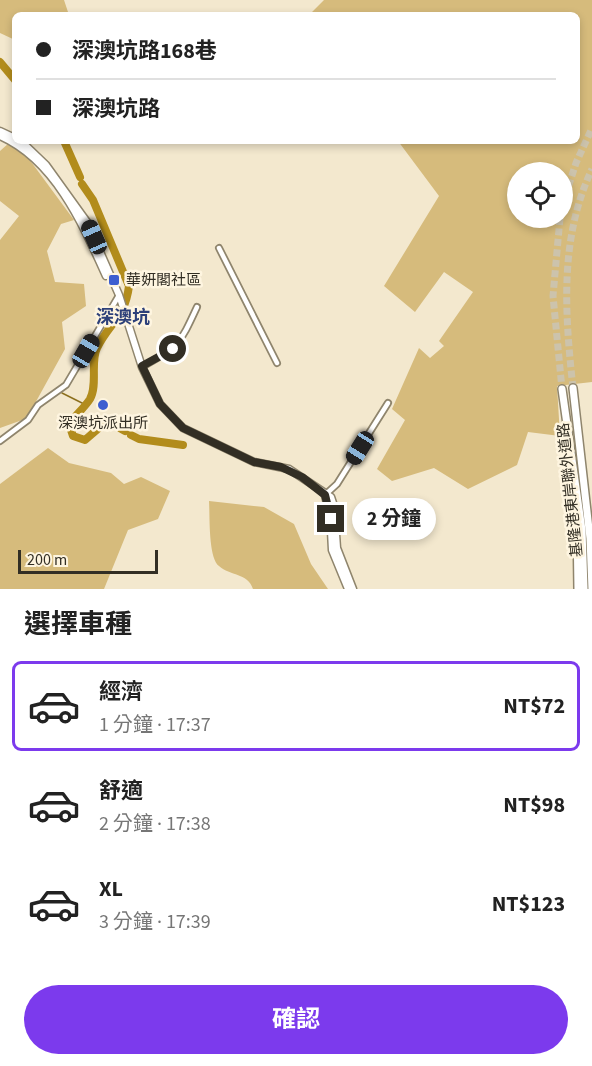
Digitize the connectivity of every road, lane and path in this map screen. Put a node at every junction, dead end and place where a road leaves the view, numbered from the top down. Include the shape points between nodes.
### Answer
1 (14, 144) edge
2 (24, 144) edge
3 (219, 248) dead end
4 (119, 299) junction
5 (197, 307) dead end
6 (277, 363) dead end
7 (142, 366) junction
8 (573, 388) tunnel mouth
9 (562, 389) tunnel mouth
10 (388, 403) dead end
11 (0, 441) edge
12 (584, 479) junction
13 (325, 495) junction
14 (578, 505) junction
15 (592, 514) edge
16 (348, 589) edge
17 (353, 589) edge
18 (578, 589) edge
19 (584, 589) edge
20 (592, 589) edge

1 - 4 main road via 31,154 61,192 83,225
2 - 4 main road via 46,165 81,212
3 - 6 street
4 - 7 main road
4 - 11 street via 66,385
5 - 7 street via 180,342
7 - 13 main road via 160,404 183,428 254,462 289,469
8 - 12 highway, 基隆港東岸聯外道路
9 - 14 highway, 基隆港東岸聯外道路
10 - 13 street via 337,484
12 - 15 highway
12 - 20 highway, 基隆港東岸聯外道路
13 - 16 main road via 332,550
13 - 17 main road via 331,497 334,506 337,548
14 - 18 highway
14 - 19 highway, 基隆港東岸聯外道路

